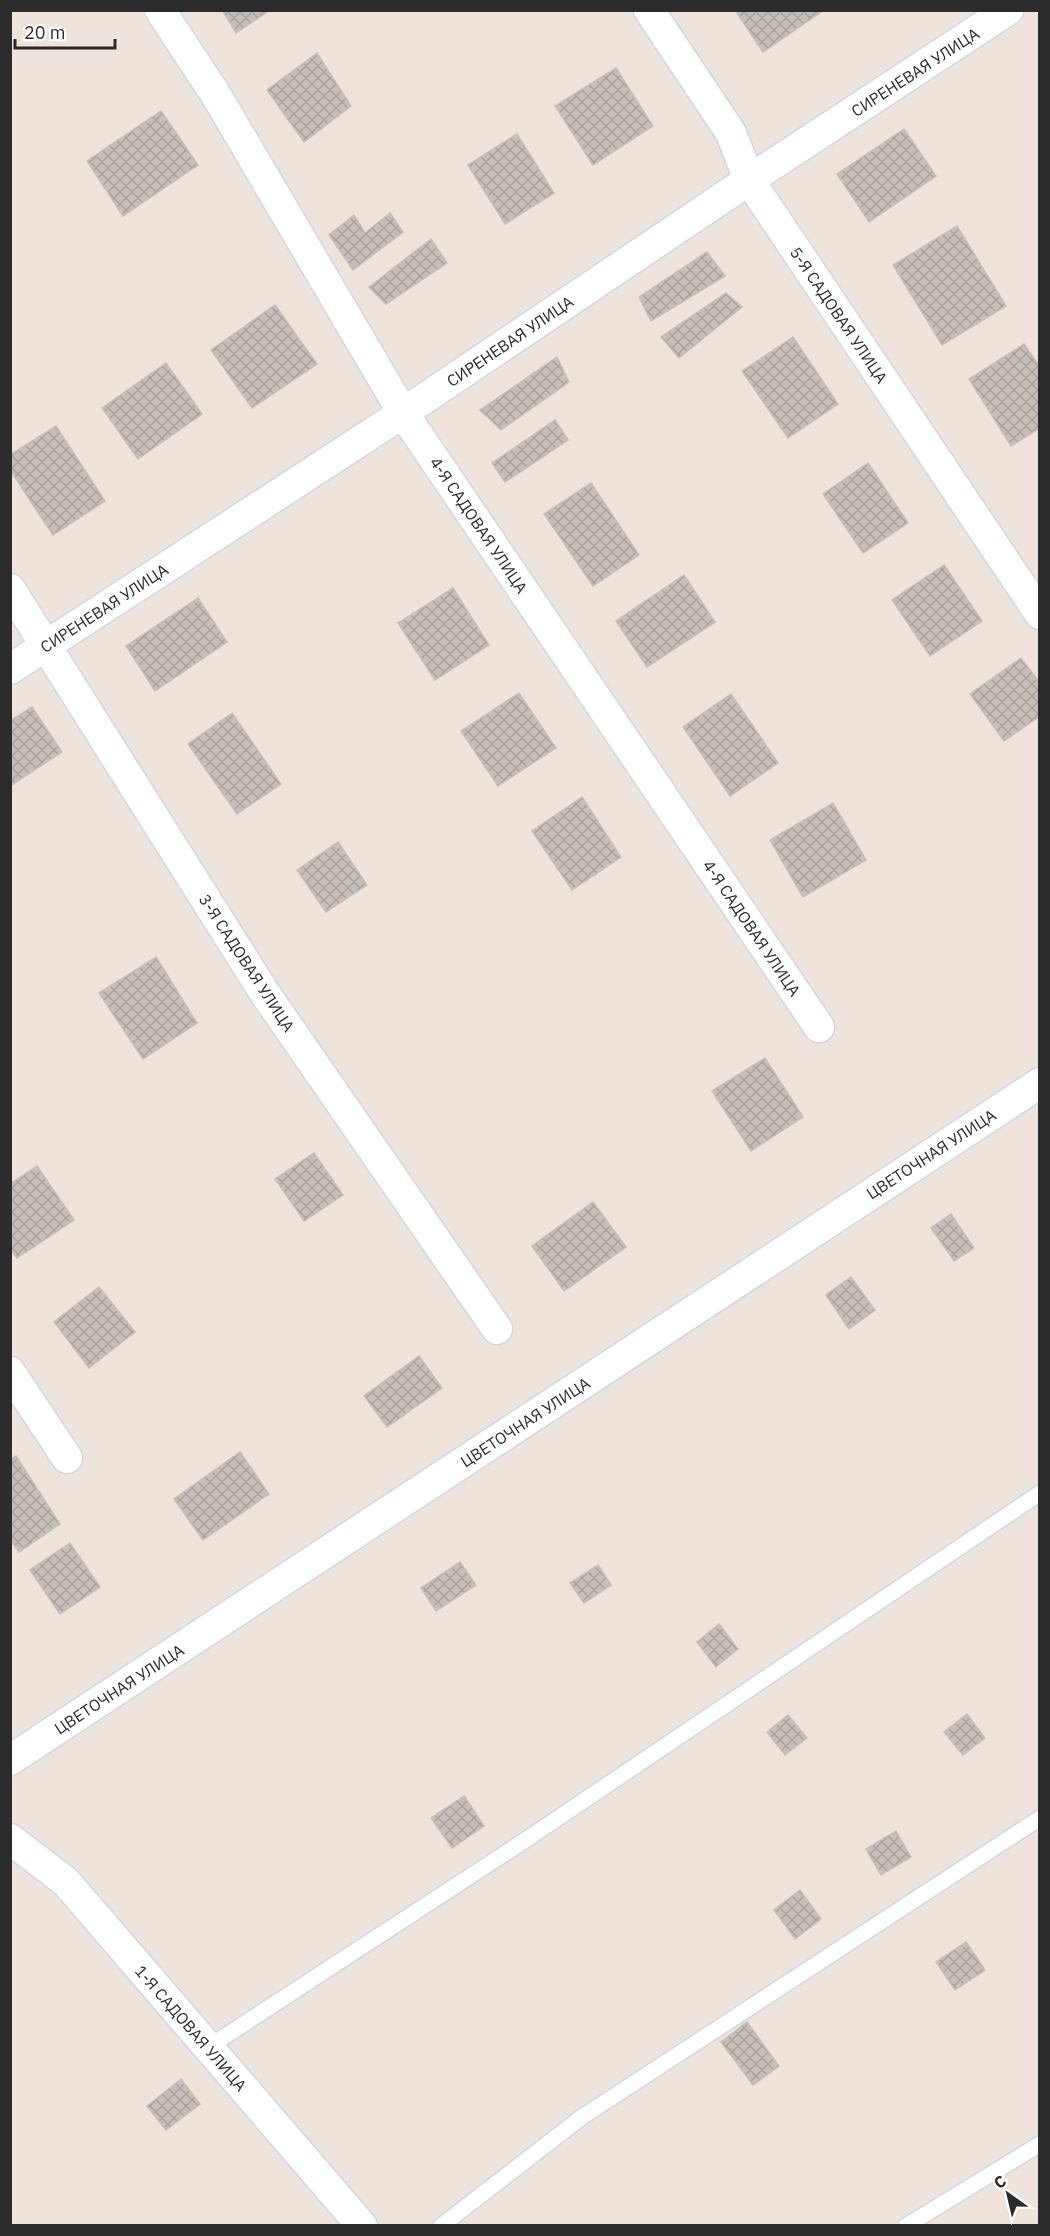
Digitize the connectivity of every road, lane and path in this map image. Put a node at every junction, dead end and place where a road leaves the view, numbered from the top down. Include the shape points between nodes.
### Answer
1 (160, 10) edge
2 (649, 10) edge
3 (1008, 10) edge
4 (749, 180) junction
5 (403, 412) junction
6 (10, 589) edge
7 (1040, 614) edge
8 (47, 645) junction
9 (10, 669) edge
10 (819, 1027) dead end
11 (1040, 1083) edge
12 (497, 1329) dead end
13 (10, 1372) edge
14 (67, 1458) dead end
15 (1040, 1493) edge
16 (10, 1760) edge
17 (1040, 1818) edge
18 (10, 1839) edge
19 (207, 2048) junction
20 (1040, 2144) edge
21 (362, 2226) edge
22 (441, 2226) edge
23 (906, 2226) edge

1 - 5 street, 4-Я САДОВАЯ УЛИЦА via 216,95
2 - 4 street, 5-Я САДОВАЯ УЛИЦА via 730,133
3 - 4 street, СИРЕНЕВАЯ УЛИЦА
4 - 5 street, СИРЕНЕВАЯ УЛИЦА
4 - 7 street, 5-Я САДОВАЯ УЛИЦА
5 - 8 street, СИРЕНЕВАЯ УЛИЦА
5 - 10 street, 4-Я САДОВАЯ УЛИЦА
6 - 8 street, 3-Я САДОВАЯ УЛИЦА
8 - 9 street, СИРЕНЕВАЯ УЛИЦА
8 - 12 street, 3-Я САДОВАЯ УЛИЦА via 264,992
11 - 16 street, ЦВЕТОЧНАЯ УЛИЦА
13 - 14 street
15 - 19 lane
17 - 22 lane via 582,2117
18 - 19 street, 1-Я САДОВАЯ УЛИЦА via 66,1882
19 - 21 street, 1-Я САДОВАЯ УЛИЦА
20 - 23 lane

